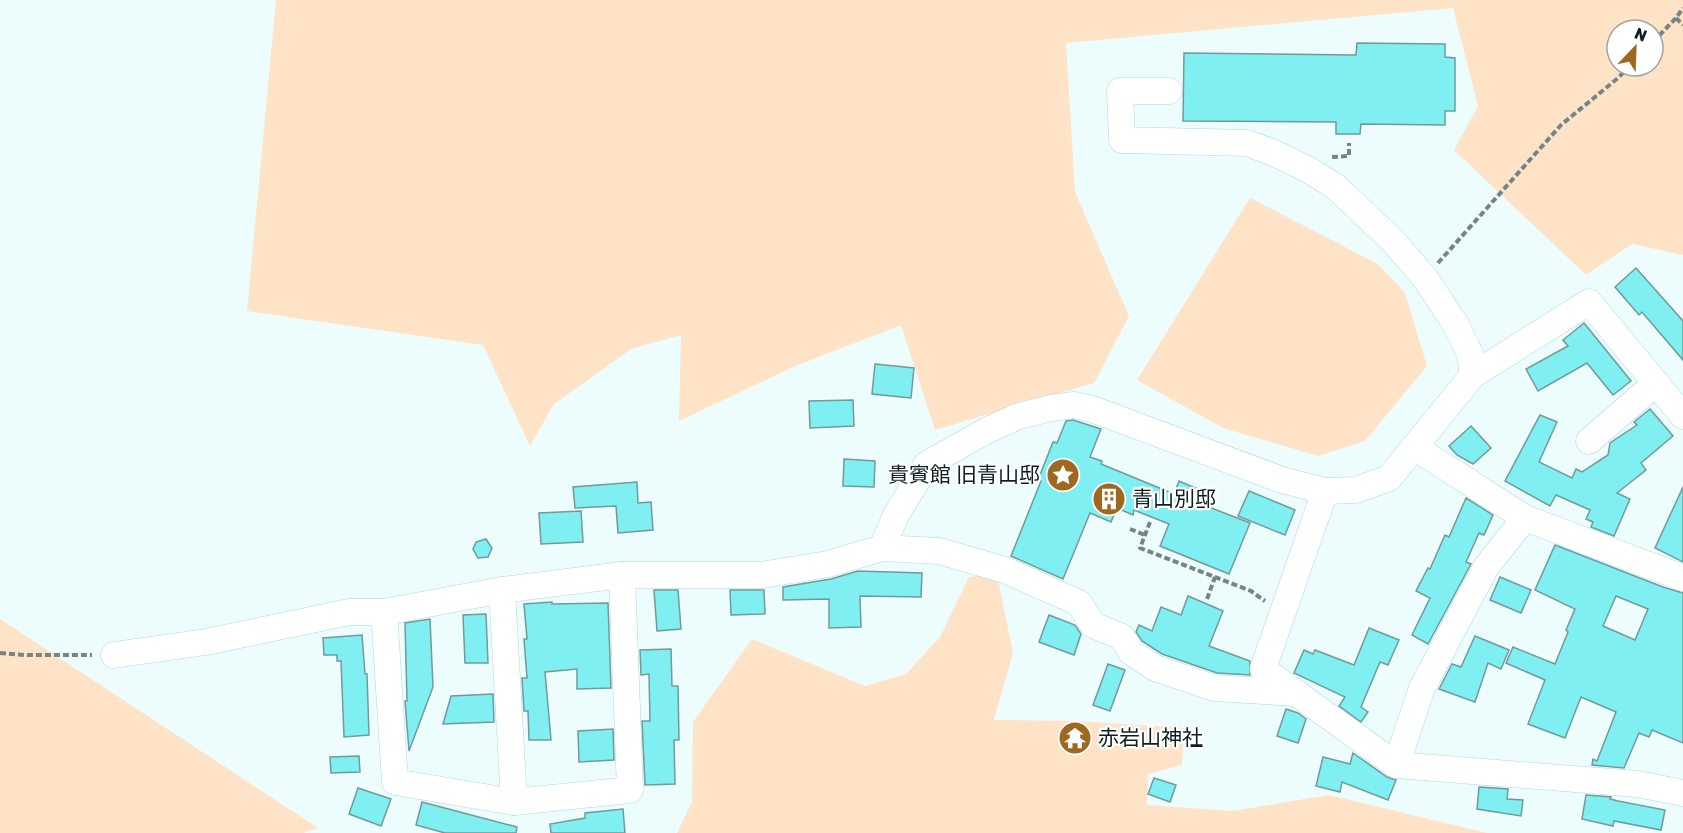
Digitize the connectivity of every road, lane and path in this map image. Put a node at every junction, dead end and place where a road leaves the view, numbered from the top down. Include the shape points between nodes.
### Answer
1 (1683, 8) edge
2 (1676, 18) junction
3 (1683, 25) edge
4 (1665, 29) edge
5 (1618, 78) edge
6 (1169, 91) dead end
7 (1425, 278) junction
8 (1473, 375) junction
9 (1656, 383) junction
10 (1683, 416) edge
11 (1589, 441) dead end
12 (1414, 447) junction
13 (1325, 491) junction
14 (1525, 518) junction
15 (1150, 522) dead end
16 (1130, 529) dead end
17 (1145, 535) junction
18 (882, 548) junction
19 (622, 575) junction
20 (1215, 577) junction
21 (1683, 578) edge
22 (502, 590) junction
23 (1207, 599) dead end
24 (384, 612) junction
25 (1282, 614) junction
26 (0, 653) edge
27 (114, 655) joint
28 (1296, 693) junction
29 (1396, 765) junction
30 (1683, 793) edge
31 (514, 802) junction

1 - 2 path
2 - 3 path
2 - 4 path
5 - 7 path via 1561,124
6 - 7 street via 1120,91 1122,140 1247,143 1274,153 1336,188 1384,232
7 - 8 street via 1456,325 1470,354
8 - 9 street via 1589,302
8 - 12 street
9 - 10 street
9 - 11 street
12 - 13 street via 1389,478 1356,490
12 - 14 street
13 - 18 street via 1282,480 1092,409 1063,406 1016,417 927,464 896,515
13 - 25 street
14 - 21 street
14 - 29 street via 1486,567 1422,688
15 - 17 path
16 - 17 path
17 - 20 path via 1140,548
18 - 19 street via 828,564 762,575
18 - 28 street via 939,552 1005,570 1079,603 1093,626 1122,637 1131,652 1155,668 1214,688
19 - 22 street
19 - 31 street via 630,790
20 - 23 path
20 - 25 path via 1251,591
22 - 24 street
22 - 31 street
24 - 27 street via 349,612 206,642
24 - 31 street via 395,782
25 - 28 street via 1263,669
26 - 27 path
28 - 29 street
29 - 30 street via 1638,784

